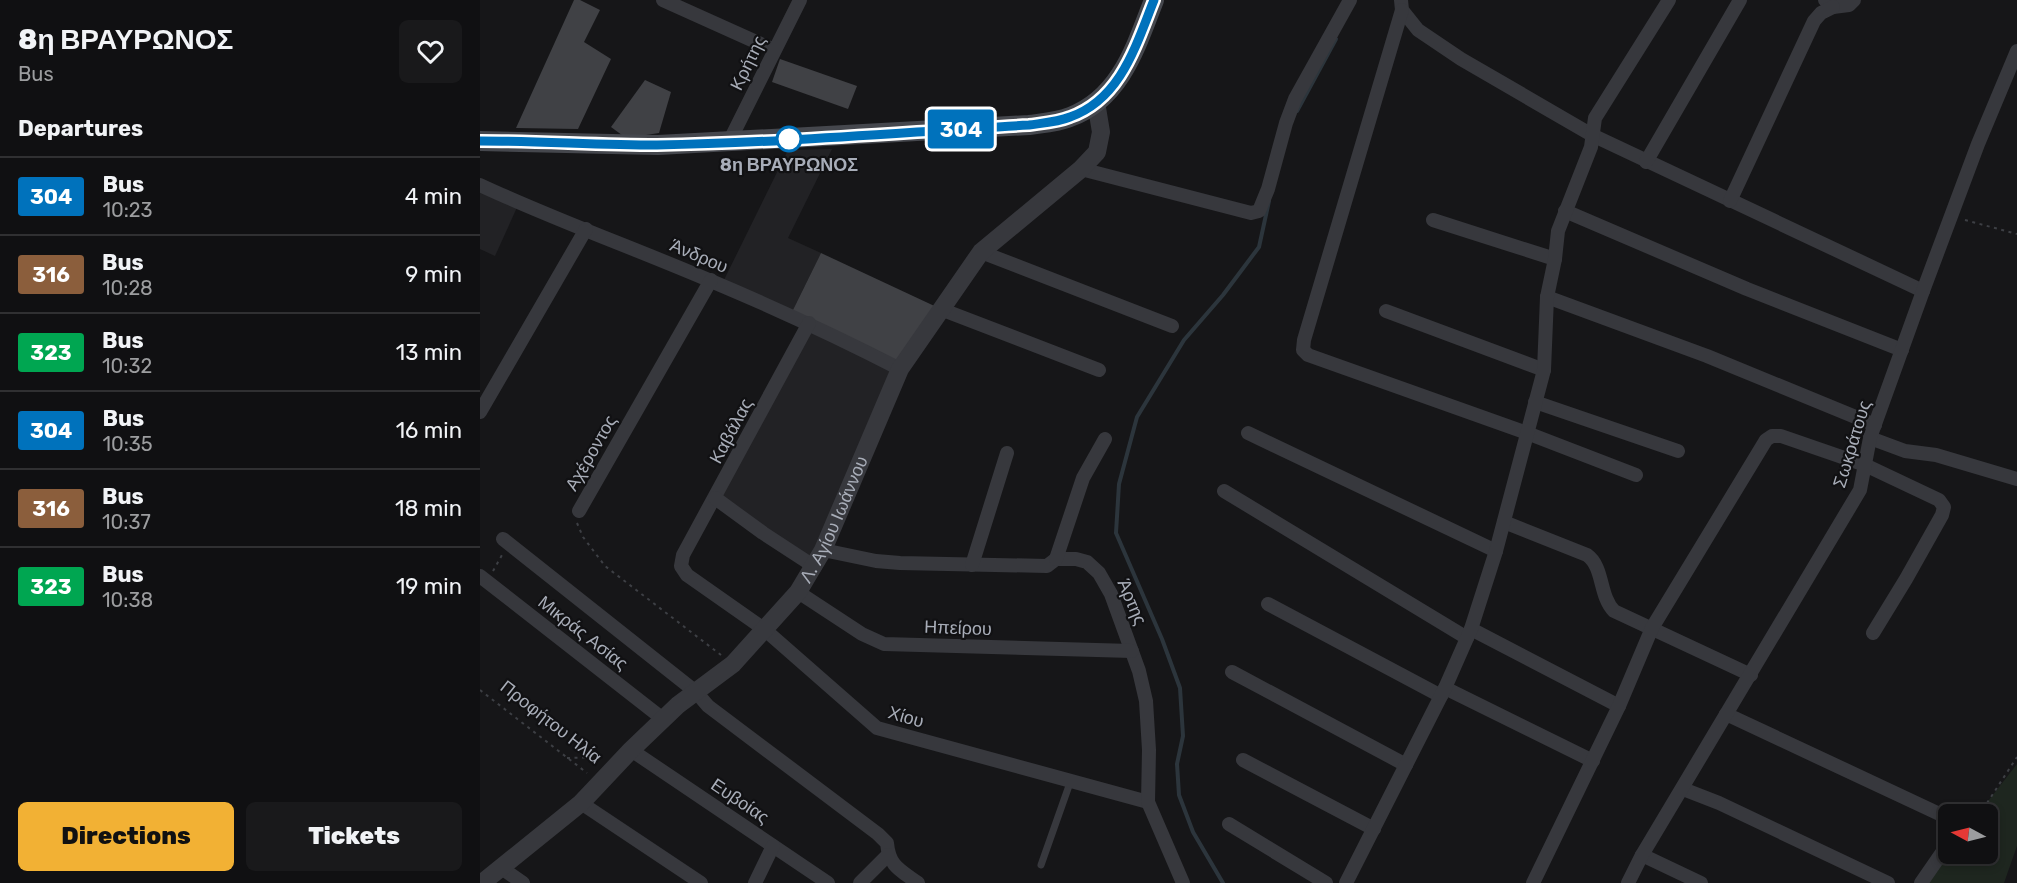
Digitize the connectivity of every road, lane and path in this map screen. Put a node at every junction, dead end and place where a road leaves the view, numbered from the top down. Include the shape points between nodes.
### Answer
1 (663, 0) edge
2 (800, 0) edge
3 (1154, 0) edge
4 (1350, 0) edge
5 (1669, 0) edge
6 (1740, 0) edge
7 (1854, 0) edge
8 (1829, 4) edge
9 (1401, 5) edge
10 (774, 50) junction
11 (2017, 51) edge
12 (1096, 102) junction
13 (1592, 135) junction
14 (481, 140) edge
15 (729, 142) junction
16 (1646, 162) junction
17 (1081, 169) junction
18 (480, 185) edge
19 (1730, 201) junction
20 (1565, 211) junction
21 (1951, 216) junction
22 (1433, 220) dead end
23 (586, 229) junction
24 (2017, 234) edge
25 (981, 252) junction
26 (1555, 259) junction
27 (711, 280) junction
28 (1923, 291) junction
29 (1547, 297) junction
30 (943, 310) junction
31 (1386, 311) dead end
32 (808, 323) junction
33 (1172, 326) dead end
34 (1902, 350) junction
35 (900, 369) junction
36 (1099, 370) dead end
37 (1544, 370) junction
38 (1535, 402) junction
39 (480, 412) edge
40 (1873, 431) junction
41 (1248, 433) dead end
42 (1527, 433) junction
43 (1105, 439) dead end
44 (1678, 451) dead end
45 (1007, 453) dead end
46 (1865, 465) junction
47 (1636, 475) dead end
48 (2017, 479) edge
49 (1224, 491) dead end
50 (715, 498) junction
51 (579, 511) joint
52 (1504, 522) junction
53 (506, 542) joint
54 (1496, 551) junction
55 (683, 555) joint
56 (819, 559) junction
57 (1056, 560) junction
58 (972, 565) junction
59 (483, 579) edge
60 (798, 592) junction
61 (1268, 604) dead end
62 (1652, 628) junction
63 (764, 629) junction
64 (1873, 633) dead end
65 (1469, 634) junction
66 (1132, 651) junction
67 (733, 664) junction
68 (1232, 672) dead end
69 (1751, 675) junction
70 (480, 690) edge
71 (696, 692) junction
72 (1443, 692) junction
73 (1619, 706) junction
74 (1726, 714) junction
75 (663, 719) junction
76 (628, 753) junction
77 (2017, 757) edge
78 (567, 758) junction
79 (1243, 760) dead end
80 (1593, 761) junction
81 (1406, 765) junction
82 (1071, 780) junction
83 (599, 783) junction
84 (1683, 789) junction
85 (1148, 802) junction
86 (581, 803) junction
87 (1987, 803) dead end
88 (1938, 814) edge
89 (1229, 824) dead end
90 (1374, 829) junction
91 (773, 846) junction
92 (888, 855) junction
93 (1642, 855) junction
94 (1938, 858) edge
95 (1041, 866) dead end
96 (500, 867) junction
97 (482, 883) edge
98 (523, 883) edge
99 (701, 883) edge
100 (755, 883) edge
101 (828, 883) edge
102 (860, 883) edge
103 (918, 883) edge
104 (1183, 883) edge
105 (1326, 883) edge
106 (1346, 883) edge
107 (1533, 883) edge
108 (1628, 883) edge
109 (1701, 883) edge
110 (1888, 883) edge
111 (1921, 883) edge

1 - 10 street
2 - 10 street, Κρήτης
3 - 12 main road via 1131,59 1113,87
4 - 17 street via 1295,99 1259,212
5 - 13 street via 1595,118
6 - 16 street
7 - 8 street via 1849,5
8 - 19 street via 1814,21
9 - 13 street via 1418,30
9 - 42 street via 1303,350
10 - 15 street, Κρήτης
11 - 21 street, Σωκράτους
12 - 15 main road via 1069,118 1029,125
12 - 17 street, Λ. Αγίου Ιωάννου via 1101,139 1097,152
13 - 16 street
13 - 20 street via 1591,147
14 - 15 main road via 635,145
16 - 19 street
17 - 25 street, Λ. Αγίου Ιωάννου
18 - 23 street, Άνδρου
19 - 28 street
20 - 26 street
20 - 34 street
21 - 24 path
21 - 28 street, Σωκράτους
22 - 26 street
23 - 27 street, Άνδρου
23 - 39 street
25 - 30 street, Λ. Αγίου Ιωάννου
25 - 33 street
26 - 29 street
27 - 32 street, Άνδρου
27 - 51 street, Αχέροντος
28 - 34 street, Σωκράτους
29 - 37 street
29 - 40 street via 1707,356
30 - 35 street, Λ. Αγίου Ιωάννου
30 - 36 street
31 - 37 street
32 - 35 street, Άνδρου
32 - 50 street, Καβάλας
34 - 40 street, Σωκράτους
35 - 56 street, Λ. Αγίου Ιωάννου
37 - 38 street
38 - 42 street
38 - 44 street
40 - 46 street, Σωκράτους
40 - 48 street via 1905,450
41 - 54 street
42 - 47 street
42 - 52 street
43 - 57 street via 1083,478
45 - 58 street
46 - 62 street via 1781,436 1766,440
46 - 64 street via 1940,500 1944,507
46 - 69 street, Σωκράτους via 1860,490
49 - 65 street
50 - 55 street, Καβάλας
50 - 56 street via 763,533
51 - 67 path, Αχέροντος via 578,527 605,566
52 - 54 street
52 - 62 street via 1594,560 1608,605
53 - 59 path
53 - 71 street
54 - 65 street
55 - 63 street, Χίου via 681,566 687,576
56 - 58 street, Άρτης
56 - 60 street, Λ. Αγίου Ιωάννου
57 - 58 street, Άρτης via 1047,566
57 - 66 street, Άρτης via 1087,562 1099,573
59 - 75 street, Μικράς Ασίας
60 - 63 street, Λ. Αγίου Ιωάννου
60 - 66 street, Ηπείρου via 884,644
61 - 72 street
62 - 69 street
62 - 73 street
63 - 67 street, Λ. Αγίου Ιωάννου
63 - 82 street, Χίου via 877,728
65 - 72 street
65 - 73 street
66 - 85 street, Άρτης via 1146,701
67 - 71 street, Λ. Αγίου Ιωάννου
68 - 81 street
69 - 74 street, Σωκράτους
70 - 78 path, Προφήτου Ηλία
71 - 75 street, Λ. Αγίου Ιωάννου
71 - 92 street via 708,706 878,834 887,843
72 - 80 street
72 - 81 street
73 - 80 street
74 - 84 street, Σωκράτους
74 - 88 street
75 - 76 street, Λ. Αγίου Ιωάννου
76 - 78 path
76 - 83 street, Λ. Αγίου Ιωάννου
76 - 91 street, Ευβοίας
77 - 87 path
78 - 83 path, Προφήτου Ηλία
79 - 90 street
80 - 107 street
81 - 90 street
82 - 85 street, Χίου
82 - 95 lane
83 - 86 street, Λ. Αγίου Ιωάννου
84 - 93 street, Σωκράτους
84 - 110 street
85 - 104 street, Άρτης
86 - 96 street, Λ. Αγίου Ιωάννου
86 - 99 street
89 - 105 street
90 - 106 street
91 - 100 street
91 - 101 street, Ευβοίας
92 - 102 street
92 - 103 street via 894,867
93 - 108 street, Σωκράτους
93 - 109 street
94 - 111 street
96 - 97 street, Λ. Αγίου Ιωάννου
96 - 98 street

